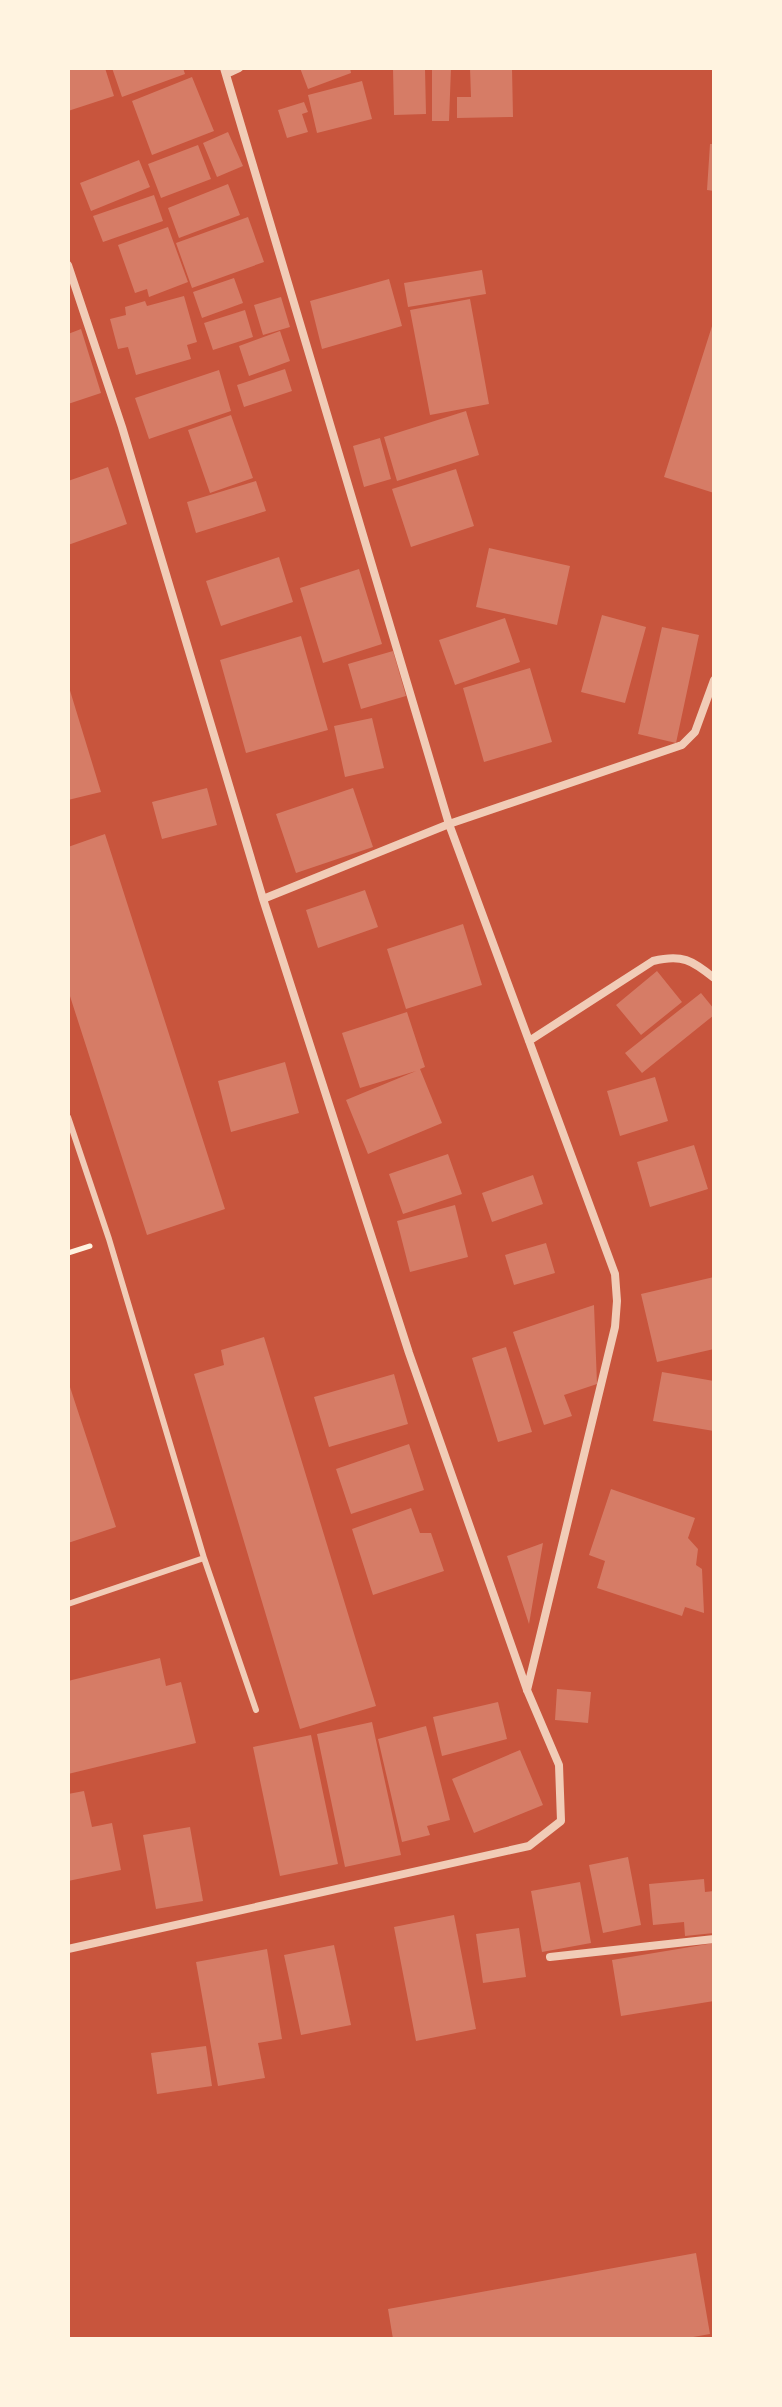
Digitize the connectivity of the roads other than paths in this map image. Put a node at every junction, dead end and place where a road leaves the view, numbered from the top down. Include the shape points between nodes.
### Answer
1 (239, 68) edge
2 (225, 71) edge
3 (68, 265) edge
4 (714, 680) edge
5 (449, 824) junction
6 (263, 899) junction
7 (714, 978) edge
8 (529, 1041) junction
9 (68, 1117) edge
10 (204, 1558) junction
11 (68, 1604) edge
12 (527, 1690) junction
13 (256, 1710) dead end
14 (714, 1939) edge
15 (68, 1949) edge
16 (550, 1957) dead end

1 - 2 street
2 - 5 street
3 - 6 street
4 - 5 street via 695,732 682,745
5 - 6 street
5 - 8 street
6 - 12 street via 409,1353
7 - 8 street via 691,961 673,956 653,961
8 - 12 street via 615,1274 617,1301
9 - 10 lane
10 - 11 lane
10 - 13 lane
12 - 15 street via 559,1765 561,1821 529,1846
14 - 16 street

